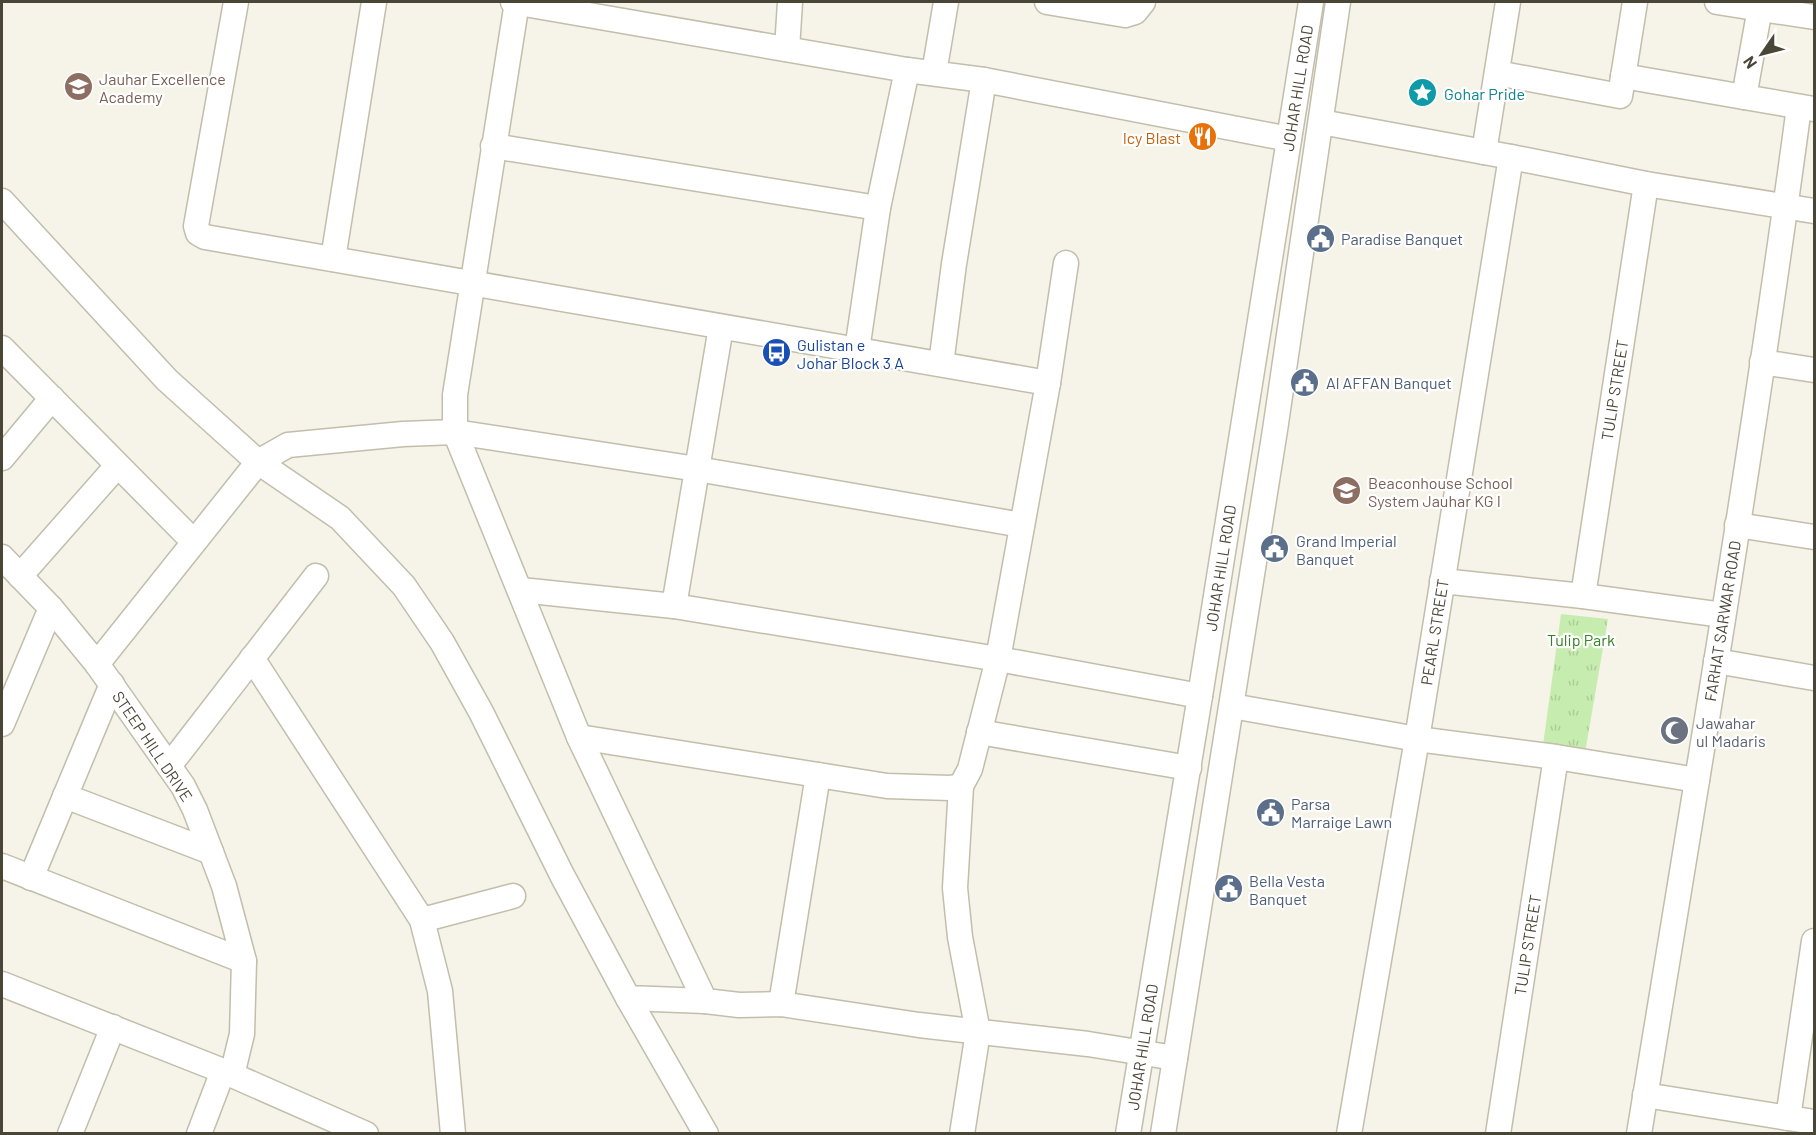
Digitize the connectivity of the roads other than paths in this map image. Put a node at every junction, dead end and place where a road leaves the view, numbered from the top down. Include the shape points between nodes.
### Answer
1 (236, 2) edge
2 (374, 2) edge
3 (515, 2) edge
4 (946, 2) edge
5 (1047, 2) edge
6 (1143, 2) edge
7 (1311, 2) edge
8 (1338, 2) edge
9 (1508, 2) edge
10 (1635, 2) edge
11 (1717, 2) edge
12 (571, 7) edge
13 (790, 7) edge
14 (1760, 8) junction
15 (1815, 17) edge
16 (797, 51) junction
17 (907, 70) junction
18 (934, 73) junction
19 (1497, 73) junction
20 (1623, 76) junction
21 (984, 80) junction
22 (1744, 97) junction
23 (1807, 108) edge
24 (1322, 122) junction
25 (1288, 140) junction
26 (493, 146) junction
27 (1485, 152) junction
28 (1511, 157) junction
29 (1646, 184) junction
30 (2, 201) edge
31 (1786, 206) junction
32 (878, 207) junction
33 (1815, 211) edge
34 (333, 259) junction
35 (1066, 263) dead end
36 (473, 284) junction
37 (721, 327) junction
38 (2, 348) edge
39 (857, 350) junction
40 (1762, 362) junction
41 (941, 364) junction
42 (1815, 370) edge
43 (1048, 383) junction
44 (52, 398) junction
45 (456, 432) junction
46 (2, 458) edge
47 (258, 462) junction
48 (117, 465) junction
49 (697, 469) junction
50 (1022, 525) junction
51 (1737, 525) junction
52 (1815, 537) edge
53 (194, 542) junction
54 (2, 557) edge
55 (20, 576) junction
56 (316, 576) dead end
57 (1442, 581) junction
58 (521, 590) junction
59 (1583, 596) junction
60 (674, 606) junction
61 (51, 608) junction
62 (1723, 615) junction
63 (252, 658) junction
64 (998, 658) junction
65 (1716, 661) junction
66 (97, 664) junction
67 (1815, 678) edge
68 (112, 684) junction
69 (1200, 696) junction
70 (1232, 706) junction
71 (2, 724) edge
72 (979, 732) junction
73 (579, 737) junction
74 (1417, 739) junction
75 (1556, 757) junction
76 (169, 766) junction
77 (1189, 768) junction
78 (818, 775) junction
79 (1697, 780) junction
80 (961, 786) junction
81 (65, 796) junction
82 (211, 852) junction
83 (2, 866) edge
84 (31, 878) junction
85 (513, 896) dead end
86 (422, 920) junction
87 (1815, 942) edge
88 (244, 961) junction
89 (2, 985) edge
90 (628, 998) junction
91 (705, 1001) junction
92 (781, 1004) junction
93 (113, 1028) junction
94 (978, 1032) junction
95 (1141, 1053) junction
96 (1175, 1058) junction
97 (228, 1073) junction
98 (1645, 1095) junction
99 (1788, 1118) junction
100 (1815, 1122) edge
101 (326, 1126) edge
102 (70, 1134) edge
103 (199, 1134) edge
104 (366, 1134) edge
105 (453, 1134) edge
106 (706, 1134) edge
107 (962, 1134) edge
108 (1128, 1134) edge
109 (1162, 1134) edge
110 (1348, 1134) edge
111 (1498, 1134) edge
112 (1639, 1134) edge

1 - 34 street via 196,226 198,233
2 - 34 street
3 - 12 street
3 - 26 street
4 - 18 street
5 - 6 street via 1125,15 1135,12
7 - 25 street, JOHAR HILL ROAD
8 - 24 street, JOHAR HILL ROAD
9 - 19 street
10 - 20 street
11 - 14 street
12 - 16 street
13 - 16 street via 807,46
14 - 15 street
14 - 22 street
16 - 17 street
17 - 18 street
17 - 32 street
18 - 21 street
19 - 20 street via 1620,96
19 - 27 street
20 - 22 street
21 - 25 street
21 - 41 street
22 - 23 street
23 - 31 street, FARHAT SARWAR ROAD
24 - 27 street
24 - 70 street, JOHAR HILL ROAD
25 - 69 street, JOHAR HILL ROAD
26 - 32 street
26 - 36 street
27 - 28 street
28 - 29 street
28 - 57 street, PEARL STREET
29 - 31 street
29 - 59 street, TULIP STREET
30 - 47 street via 167,380
31 - 33 street
31 - 40 street, FARHAT SARWAR ROAD
32 - 39 street
34 - 36 street
35 - 43 street
36 - 37 street
36 - 45 street via 455,395
37 - 39 street
37 - 49 street
38 - 44 street
39 - 41 street
40 - 42 street
40 - 51 street, FARHAT SARWAR ROAD
41 - 43 street
43 - 50 street
44 - 46 street
44 - 48 street
45 - 47 street via 288,445
45 - 49 street
45 - 58 street
47 - 53 street
47 - 90 street via 340,518 404,586 442,642 481,712
48 - 53 street
48 - 55 street
49 - 50 street
49 - 60 street
50 - 64 street
51 - 52 street
51 - 62 street, FARHAT SARWAR ROAD
53 - 66 street
54 - 55 street, STEEP HILL DRIVE
55 - 61 street, STEEP HILL DRIVE
56 - 63 street
57 - 59 street
57 - 74 street, PEARL STREET
58 - 60 street
58 - 73 street
59 - 62 street
60 - 64 street
61 - 66 street, STEEP HILL DRIVE
61 - 71 street
62 - 65 street, FARHAT SARWAR ROAD
63 - 76 street
63 - 86 street
64 - 69 street
64 - 72 street
65 - 67 street
65 - 79 street, FARHAT SARWAR ROAD
66 - 68 street, STEEP HILL DRIVE
68 - 76 street, STEEP HILL DRIVE
68 - 81 street
69 - 77 street, JOHAR HILL ROAD
70 - 74 street
70 - 96 street, JOHAR HILL ROAD
72 - 77 street
72 - 80 street via 970,769
73 - 78 street
73 - 91 street
74 - 75 street
74 - 110 street, PEARL STREET
75 - 79 street
75 - 111 street, TULIP STREET
76 - 82 street, STEEP HILL DRIVE via 195,810
77 - 95 street, JOHAR HILL ROAD
78 - 80 street via 887,786
78 - 92 street
79 - 98 street, FARHAT SARWAR ROAD
80 - 94 street via 955,888
81 - 82 street
81 - 84 street
82 - 88 street, STEEP HILL DRIVE
83 - 84 street
84 - 88 street
85 - 86 street
86 - 105 street via 440,991
87 - 99 street
88 - 97 street, STEEP HILL DRIVE via 242,1034
89 - 93 street
90 - 91 street
90 - 106 street
91 - 92 street
92 - 94 street
93 - 97 street
93 - 102 street
94 - 95 street
94 - 107 street
95 - 96 street
95 - 108 street, JOHAR HILL ROAD
96 - 109 street, JOHAR HILL ROAD
97 - 101 street
97 - 103 street, STEEP HILL DRIVE
98 - 99 street
98 - 112 street, FARHAT SARWAR ROAD
99 - 100 street
101 - 104 street

